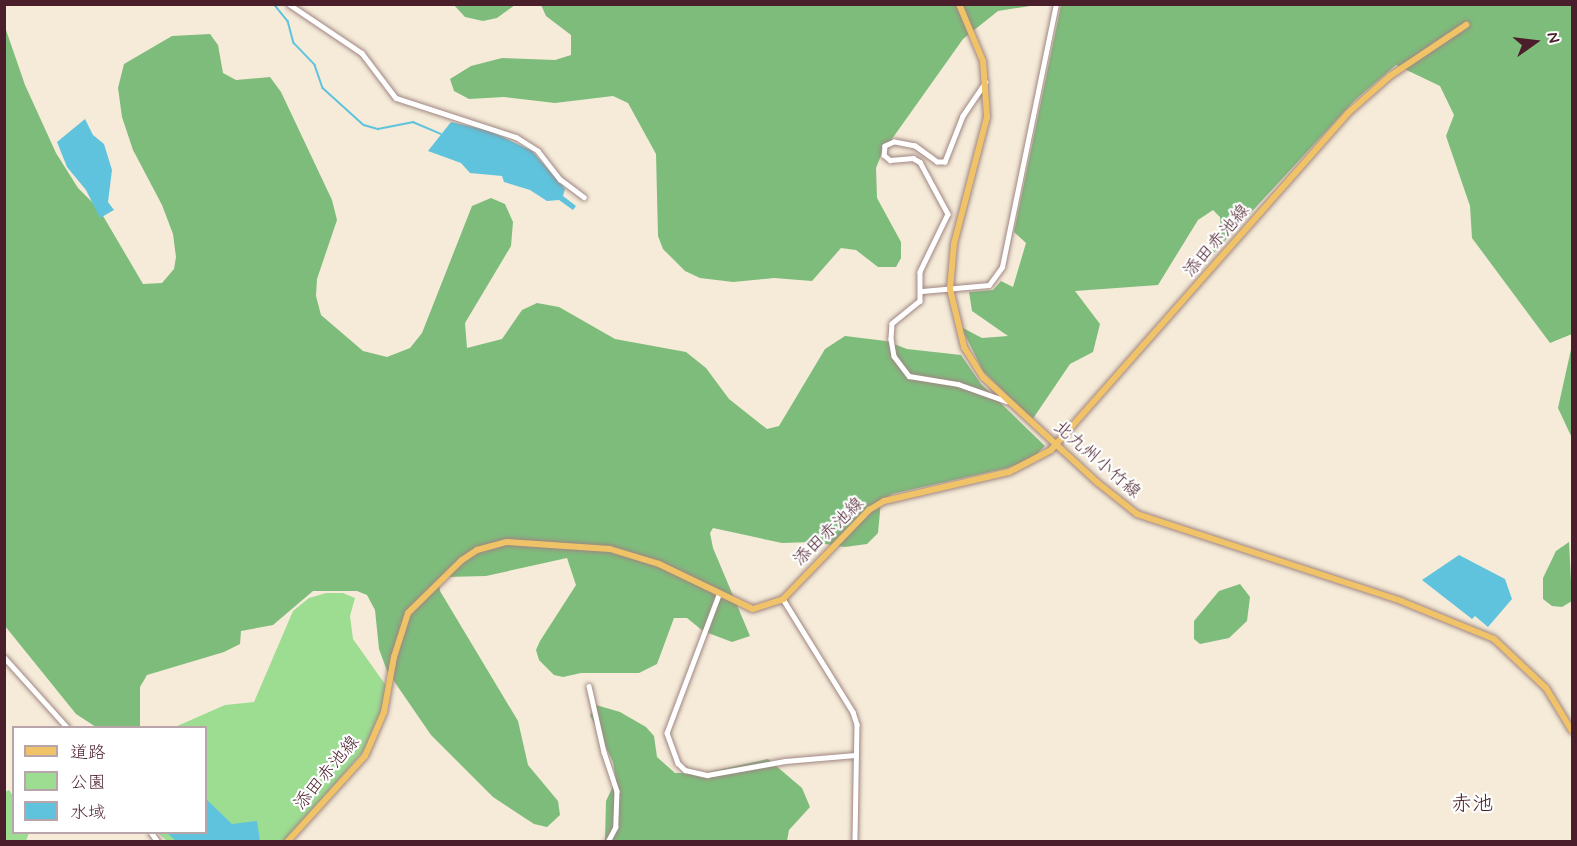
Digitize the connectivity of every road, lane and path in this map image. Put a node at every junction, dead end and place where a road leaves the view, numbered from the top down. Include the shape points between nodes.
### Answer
1 (289, 4) edge
2 (959, 4) edge
3 (1056, 4) edge
4 (1466, 25) dead end
5 (986, 82) junction
6 (584, 196) dead end
7 (950, 289) junction
8 (922, 291) junction
9 (1005, 401) junction
10 (1055, 445) junction
11 (719, 595) junction
12 (783, 599) junction
13 (4, 657) edge
14 (589, 686) dead end
15 (66, 726) edge
16 (1572, 731) edge
17 (855, 755) junction
18 (287, 842) edge
19 (608, 842) edge
20 (855, 842) edge

1 - 6 street via 362,53 396,98 516,137 538,151 560,179
2 - 5 main road, 北九州小竹線 via 977,43
3 - 7 street via 1002,267 989,285
4 - 10 main road, 添田赤池線 via 1390,76 1348,112
5 - 7 main road, 北九州小竹線 via 985,130 954,244
5 - 8 street via 963,116 945,162 937,162 915,146 894,142 885,146 884,155 890,160 913,158 920,162 947,209 947,219 920,272
7 - 8 street
7 - 9 main road, 北九州小竹線 via 964,347
8 - 9 street via 917,305 895,320 890,329 894,356 903,370 916,379 958,384
9 - 10 main road, 北九州小竹線
10 - 12 main road, 添田赤池線 via 1034,461 1009,472 884,501 847,532
10 - 16 main road, 北九州小竹線 via 1137,514 1401,601 1494,639 1546,688
11 - 12 main road, 添田赤池線 via 753,609
11 - 17 street via 667,733 678,764 691,773 707,775 785,761
11 - 18 main road, 添田赤池線 via 659,564 610,549 507,542 477,550 408,613 394,657 384,712 369,748
12 - 17 street via 853,712
13 - 15 street
14 - 19 street via 617,791 616,827
17 - 20 street

